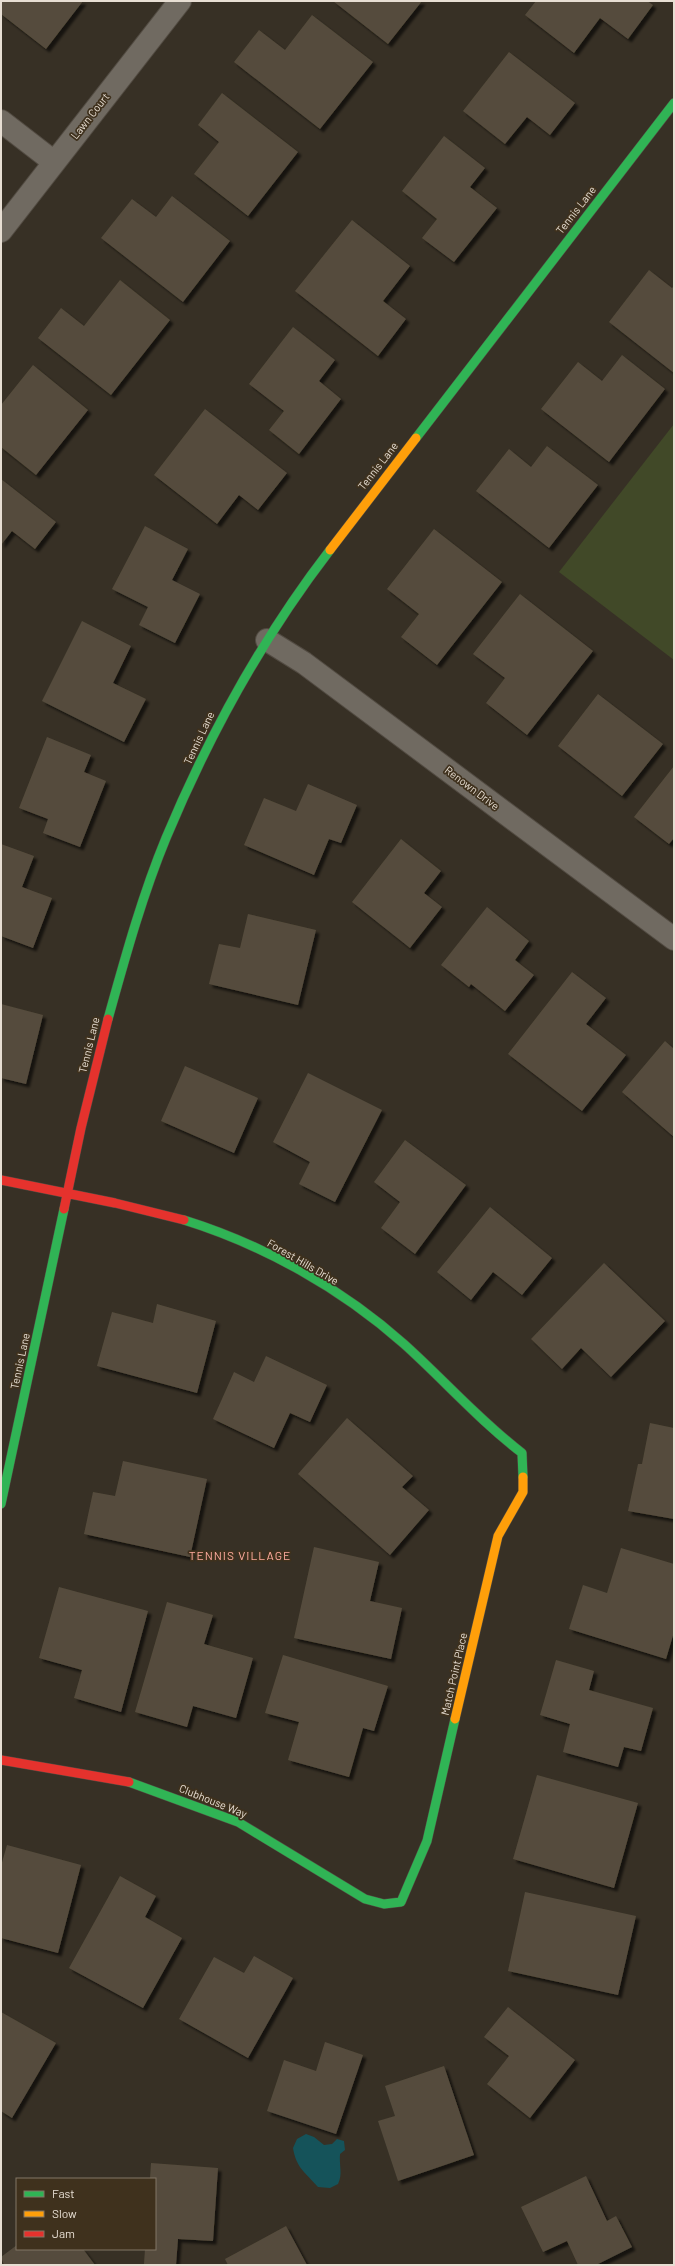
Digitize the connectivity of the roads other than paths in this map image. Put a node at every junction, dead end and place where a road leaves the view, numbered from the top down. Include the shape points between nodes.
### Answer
1 (180, 1) edge
2 (674, 103) edge
3 (1, 121) edge
4 (54, 162) junction
5 (1, 230) edge
6 (267, 640) junction
7 (674, 939) edge
8 (1, 1180) edge
9 (68, 1194) junction
10 (522, 1453) joint
11 (1, 1504) edge
12 (1, 1760) edge
13 (400, 1902) joint

1 - 4 street, Lawn Court
2 - 6 street, Tennis Lane via 356,514
3 - 4 street
4 - 5 street, Lawn Court
6 - 7 street, Renown Drive via 304,664
6 - 9 street, Tennis Lane via 223,716 166,838 127,951 103,1037
8 - 9 street, Forest Hills Drive
9 - 10 street, Forest Hills Drive via 169,1215 227,1235 285,1263 385,1329 485,1423
9 - 11 street, Tennis Lane
10 - 13 street, Match Point Place via 523,1492 498,1536 427,1841
12 - 13 street, Clubhouse Way via 134,1783 238,1822 365,1899 384,1904

